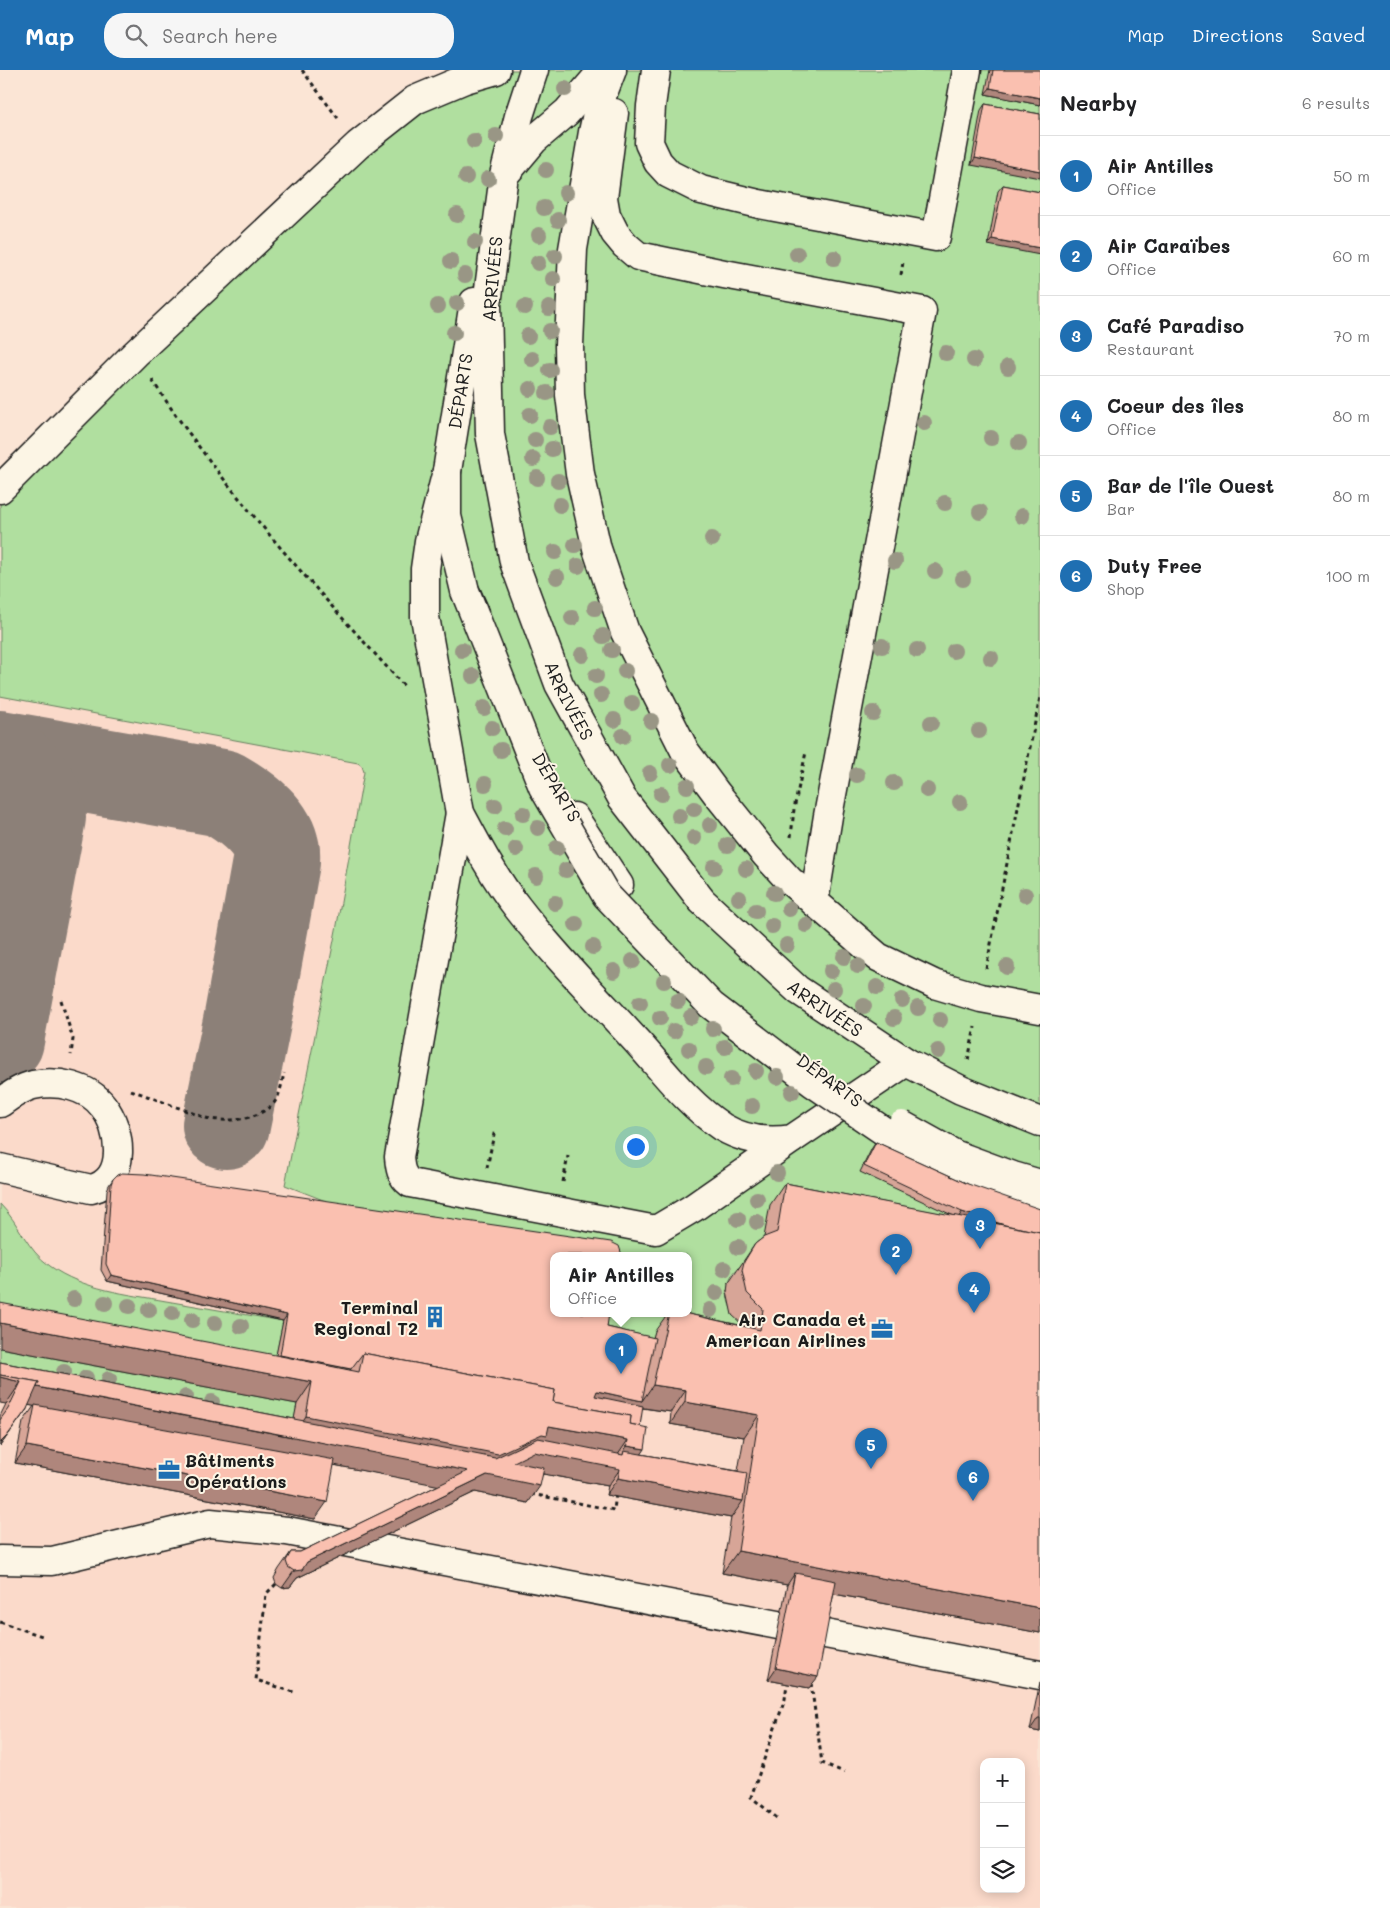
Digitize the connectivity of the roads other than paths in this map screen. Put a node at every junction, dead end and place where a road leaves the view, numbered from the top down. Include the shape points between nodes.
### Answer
1 (496, 70) edge
2 (534, 70) edge
3 (656, 70) edge
4 (967, 70) edge
5 (608, 71) edge
6 (504, 175) junction
7 (447, 471) junction
8 (0, 489) edge
9 (466, 591) junction
10 (460, 813) junction
11 (814, 902) junction
12 (1040, 1009) edge
13 (906, 1062) junction
14 (0, 1103) edge
15 (1040, 1122) edge
16 (792, 1140) junction
17 (0, 1168) edge
18 (1040, 1184) edge
19 (1040, 1212) edge
20 (0, 1560) edge
21 (1040, 1675) edge

1 - 8 lane via 415,100 358,145 135,354
2 - 6 lane, ARRIVÉES
3 - 4 lane via 649,143 658,162 669,174 701,190 759,204 936,237
5 - 6 lane via 534,140
5 - 11 lane via 593,132 574,239 570,318 570,395 580,474 597,549 629,640 685,751 766,855
5 - 11 lane via 614,114 604,198 606,215 625,245 638,256 922,311
6 - 7 lane, DÉPARTS via 486,229
6 - 13 lane, ARRIVÉES via 487,304 490,434 514,562 559,684 622,798 702,901 798,990
7 - 9 lane, DÉPARTS via 447,516
7 - 10 lane via 429,541 425,569 425,617
9 - 18 lane, DÉPARTS, bridge via 542,768 619,885 723,995 863,1104 956,1155
9 - 19 lane, bridge via 542,787 606,895 711,1005 813,1083 956,1180
10 - 16 lane via 517,907 695,1107 724,1128 751,1140
10 - 16 lane via 399,1157 404,1179 410,1183 656,1230
11 - 12 lane via 878,957 934,984 981,998
13 - 15 lane, ARRIVÉES via 961,1090
13 - 16 lane
14 - 17 lane via 18,1090 53,1083 75,1087 94,1096 114,1125 118,1160 105,1182 91,1189
20 - 21 lane via 52,1561 210,1523 287,1531

